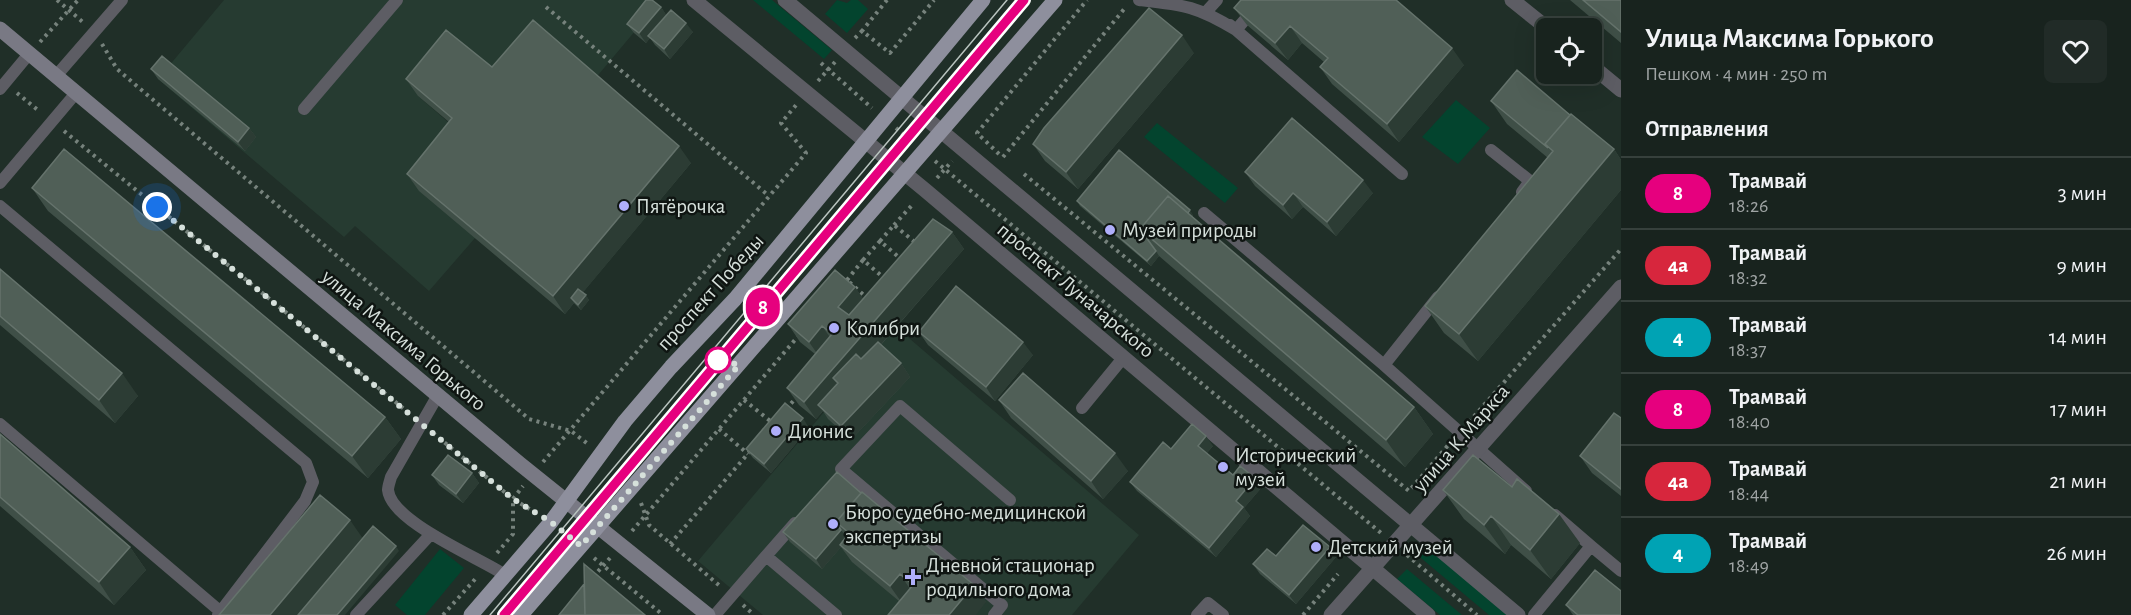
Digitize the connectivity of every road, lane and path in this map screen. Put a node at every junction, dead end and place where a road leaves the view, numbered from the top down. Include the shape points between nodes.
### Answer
1 (57, 0) edge
2 (78, 0) edge
3 (122, 0) edge
4 (397, 0) edge
5 (694, 0) edge
6 (785, 0) edge
7 (887, 0) edge
8 (934, 0) edge
9 (983, 0) edge
10 (1055, 0) edge
11 (1087, 0) edge
12 (1131, 0) edge
13 (1139, 0) edge
14 (1263, 0) edge
15 (1512, 0) edge
16 (1209, 5) edge
17 (546, 7) dead end
18 (69, 10) junction
19 (1536, 19) edge
20 (0, 29) edge
21 (1236, 30) junction
22 (95, 32) junction
23 (29, 54) junction
24 (821, 63) dead end
25 (1602, 74) edge
26 (56, 76) junction
27 (2, 87) edge
28 (1621, 90) edge
29 (76, 93) junction
30 (902, 97) junction
31 (303, 109) dead end
32 (885, 119) junction
33 (52, 121) junction
34 (940, 130) junction
35 (866, 142) junction
36 (923, 150) junction
37 (1491, 150) dead end
38 (806, 153) dead end
39 (1003, 157) junction
40 (1012, 164) dead end
41 (1021, 172) dead end
42 (904, 173) junction
43 (1402, 174) dead end
44 (0, 183) edge
45 (770, 196) junction
46 (0, 206) edge
47 (1511, 206) edge
48 (1204, 213) dead end
49 (880, 241) junction
50 (922, 249) edge
51 (1621, 249) edge
52 (863, 260) junction
53 (908, 266) edge
54 (847, 280) junction
55 (892, 285) edge
56 (1621, 287) edge
57 (840, 288) edge
58 (1444, 290) edge
59 (875, 305) edge
60 (804, 330) edge
61 (1123, 358) junction
62 (1384, 365) junction
63 (803, 390) edge
64 (438, 395) junction
65 (744, 400) junction
66 (1082, 408) dead end
67 (0, 424) edge
68 (422, 424) junction
69 (774, 424) junction
70 (719, 429) junction
71 (570, 431) junction
72 (767, 431) edge
73 (1460, 433) junction
74 (754, 446) edge
75 (1478, 449) junction
76 (600, 453) junction
77 (748, 454) junction
78 (533, 474) junction
79 (637, 485) junction
80 (513, 499) junction
81 (1010, 500) dead end
82 (567, 501) junction
83 (804, 513) edge
84 (645, 516) junction
85 (551, 522) junction
86 (1412, 525) junction
87 (599, 526) junction
88 (429, 535) junction
89 (670, 544) junction
90 (621, 545) junction
91 (1395, 545) junction
92 (581, 546) junction
93 (1591, 546) junction
94 (766, 556) junction
95 (489, 564) junction
96 (603, 565) junction
97 (1373, 569) junction
98 (1621, 571) edge
99 (505, 574) junction
100 (1338, 574) dead end
101 (590, 582) edge
102 (732, 597) junction
103 (220, 614) edge
104 (356, 615) edge
105 (443, 615) edge
106 (471, 615) edge
107 (521, 615) edge
108 (663, 615) edge
109 (708, 615) edge
110 (716, 615) edge
111 (754, 615) edge
112 (836, 615) edge
113 (994, 615) edge
114 (1197, 615) edge
115 (1223, 615) edge
116 (1303, 615) edge
117 (1331, 615) edge
118 (1428, 615) edge
119 (1477, 615) edge
120 (1518, 615) edge
121 (1533, 615) edge

1 - 18 path
2 - 18 path
3 - 22 lane
4 - 31 lane
5 - 35 street, проспект Луначарского
6 - 30 street, проспект Луначарского
7 - 8 path via 862,31 890,53
9 - 30 main road, проспект Победы
10 - 34 main road
11 - 39 path via 976,133
12 - 39 path
13 - 16 lane
14 - 21 lane
15 - 19 street
16 - 21 lane
17 - 45 path
18 - 22 path
18 - 23 path
20 - 23 street, улица Максима Горького
21 - 43 lane
22 - 26 lane
22 - 71 path via 117,69 520,412 529,419
23 - 26 street, улица Максима Горького
23 - 27 lane
24 - 32 path
25 - 28 street
26 - 29 street, улица Максима Горького
27 - 33 path
29 - 33 lane
29 - 64 street, улица Максима Горького
30 - 32 main road, проспект Победы
30 - 34 street, проспект Луначарского
32 - 35 main road, проспект Победы
32 - 36 path
33 - 44 lane
33 - 68 path
34 - 36 main road
34 - 86 street, проспект Луначарского
35 - 42 street, проспект Луначарского
35 - 76 main road, проспект Победы
36 - 42 main road
36 - 91 path
37 - 47 lane via 1530,181
38 - 45 path
39 - 40 path
41 - 73 path via 1409,491
42 - 61 street, проспект Луначарского
42 - 79 main road
45 - 71 path
46 - 103 lane via 306,464 313,482 305,501
48 - 62 lane
49 - 50 path via 894,225
49 - 52 path
49 - 53 path
51 - 73 path
52 - 54 path
52 - 55 path
54 - 57 path
54 - 59 path
56 - 75 street, улица К.Маркса
58 - 62 lane
60 - 65 path
61 - 66 lane
61 - 97 street, проспект Луначарского
62 - 73 lane
63 - 69 path
64 - 68 lane
64 - 78 street, улица Максима Горького
65 - 69 path
65 - 70 path
67 - 103 lane
68 - 80 path
68 - 88 lane via 391,477 388,490 392,500
69 - 72 path
70 - 77 path
70 - 84 path
71 - 76 path
71 - 78 path
73 - 75 lane
74 - 77 path
75 - 86 street, улица К.Маркса
75 - 93 lane
76 - 82 main road, проспект Победы
77 - 89 path
78 - 80 path
78 - 82 street, улица Максима Горького
79 - 84 path
79 - 87 main road
80 - 85 path
80 - 95 path via 513,534
81 - 113 lane via 900,406 838,473 1002,605
82 - 85 main road, проспект Победы
82 - 87 street, улица Максима Горького
83 - 94 lane
84 - 89 path via 649,525
84 - 90 path
85 - 99 main road, проспект Победы
86 - 91 street, улица К.Маркса
86 - 120 street, проспект Луначарского
87 - 90 street, улица Максима Горького
87 - 92 main road
88 - 95 lane
88 - 104 lane
89 - 102 path
90 - 96 path
90 - 109 street, улица Максима Горького
91 - 97 street, улица К.Маркса
91 - 119 path
92 - 96 path
92 - 107 main road
93 - 98 lane
93 - 121 lane
94 - 102 lane
94 - 112 lane
95 - 99 lane
95 - 105 path
96 - 101 path
96 - 108 path
97 - 117 street, улица К.Маркса
97 - 118 street, проспект Луначарского
99 - 106 main road, проспект Победы
100 - 116 path
102 - 110 lane
102 - 111 path
114 - 115 lane via 1208,603

